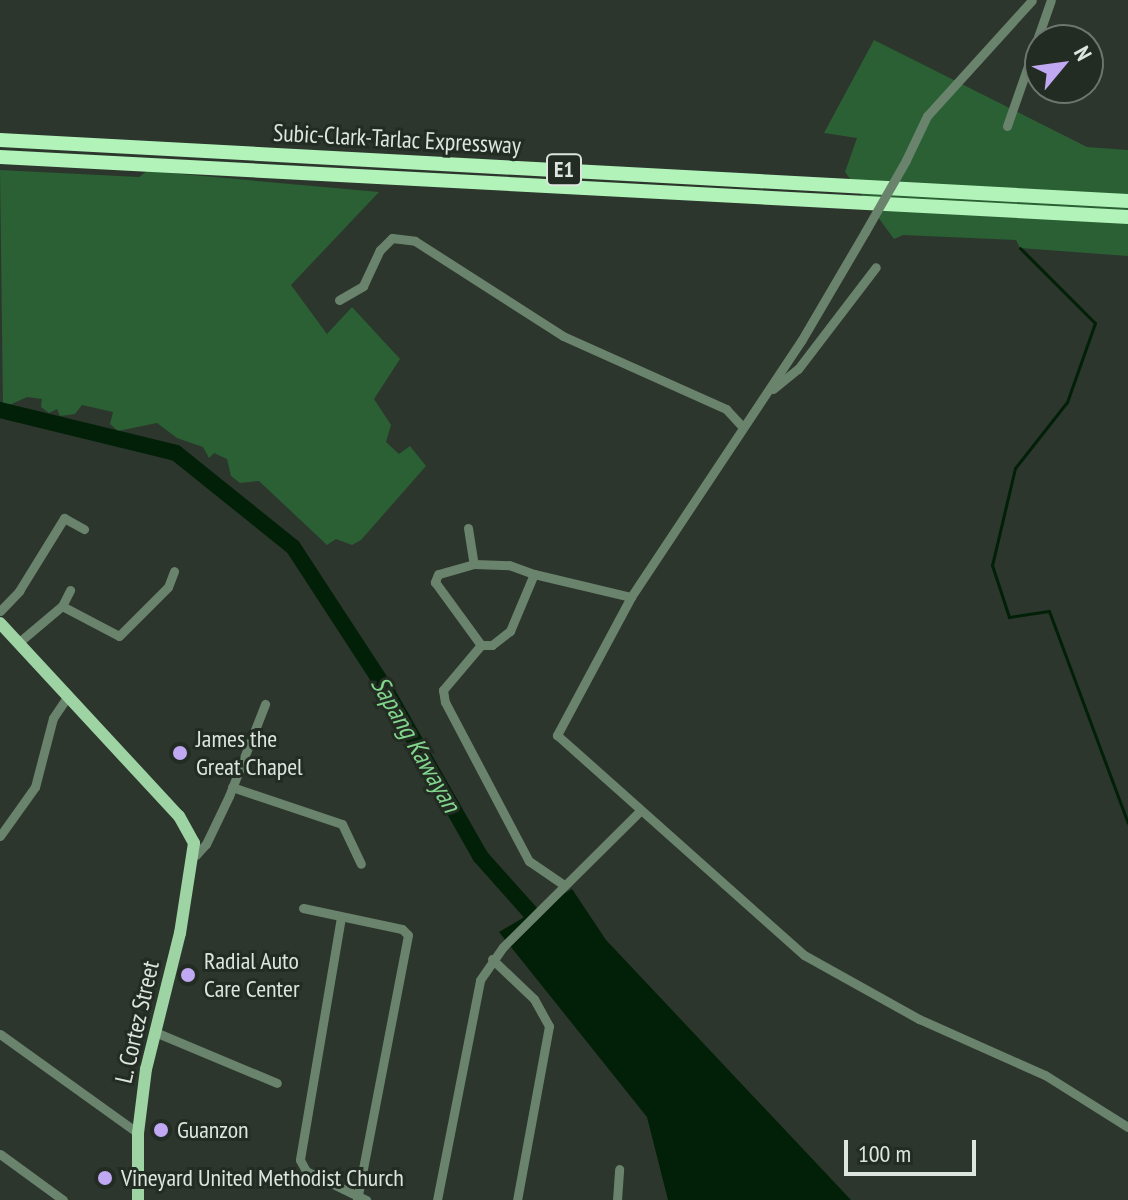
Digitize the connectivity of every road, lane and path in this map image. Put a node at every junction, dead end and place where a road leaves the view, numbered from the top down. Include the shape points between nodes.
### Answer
1 (1032, 0) edge
2 (1051, 0) edge
3 (1007, 126) dead end
4 (0, 140) edge
5 (0, 157) edge
6 (1128, 201) edge
7 (1128, 217) edge
8 (876, 267) dead end
9 (339, 300) dead end
10 (767, 393) junction
11 (742, 426) junction
12 (468, 528) dead end
13 (84, 529) dead end
14 (474, 564) junction
15 (174, 571) dead end
16 (534, 574) junction
17 (70, 590) dead end
18 (631, 597) junction
19 (62, 606) junction
20 (0, 611) edge
21 (0, 623) edge
22 (18, 643) junction
23 (481, 645) junction
24 (68, 696) junction
25 (265, 704) dead end
26 (232, 787) junction
27 (641, 810) junction
28 (0, 836) edge
29 (196, 855) junction
30 (361, 864) dead end
31 (561, 889) junction
32 (303, 908) dead end
33 (341, 917) junction
34 (492, 959) junction
35 (155, 1032) junction
36 (0, 1034) edge
37 (277, 1083) dead end
38 (1128, 1127) edge
39 (138, 1133) junction
40 (0, 1154) edge
41 (619, 1169) dead end
42 (360, 1198) edge
43 (63, 1200) edge
44 (138, 1200) edge
45 (437, 1200) edge
46 (517, 1200) edge
47 (617, 1200) edge

1 - 10 street, bridge via 927,116 865,232
2 - 3 street
4 - 6 highway, Subic-Clark-Tarlac Expressway / E1
5 - 7 highway, Subic-Clark-Tarlac Expressway / E1
8 - 10 street via 798,369
9 - 11 street via 363,286 380,250 392,238 415,241 563,336 726,409
10 - 11 street
11 - 18 street
12 - 14 street
13 - 20 street via 64,518 19,591
14 - 16 street via 509,565
14 - 23 street via 438,574 435,582
15 - 19 street via 168,587 119,636
16 - 18 street
16 - 23 street via 510,631 492,645
17 - 19 street
18 - 27 street via 557,735
19 - 22 street
21 - 22 main road
22 - 24 main road
23 - 31 street via 443,690 445,702 529,861
24 - 28 street via 53,718 35,787
24 - 29 main road via 179,816
25 - 26 street
26 - 29 street
26 - 30 street via 342,824
27 - 31 street
27 - 38 street via 804,955 919,1019 1045,1075
29 - 35 main road, L. Cortez Street
31 - 34 street
32 - 33 street
33 - 42 street via 300,1160 306,1171
33 - 42 street via 408,935
34 - 45 street via 480,980
34 - 46 street via 534,999 549,1026
35 - 37 street
35 - 39 main road, L. Cortez Street
36 - 39 street
39 - 44 main road, L. Cortez Street
40 - 43 street
41 - 47 street

